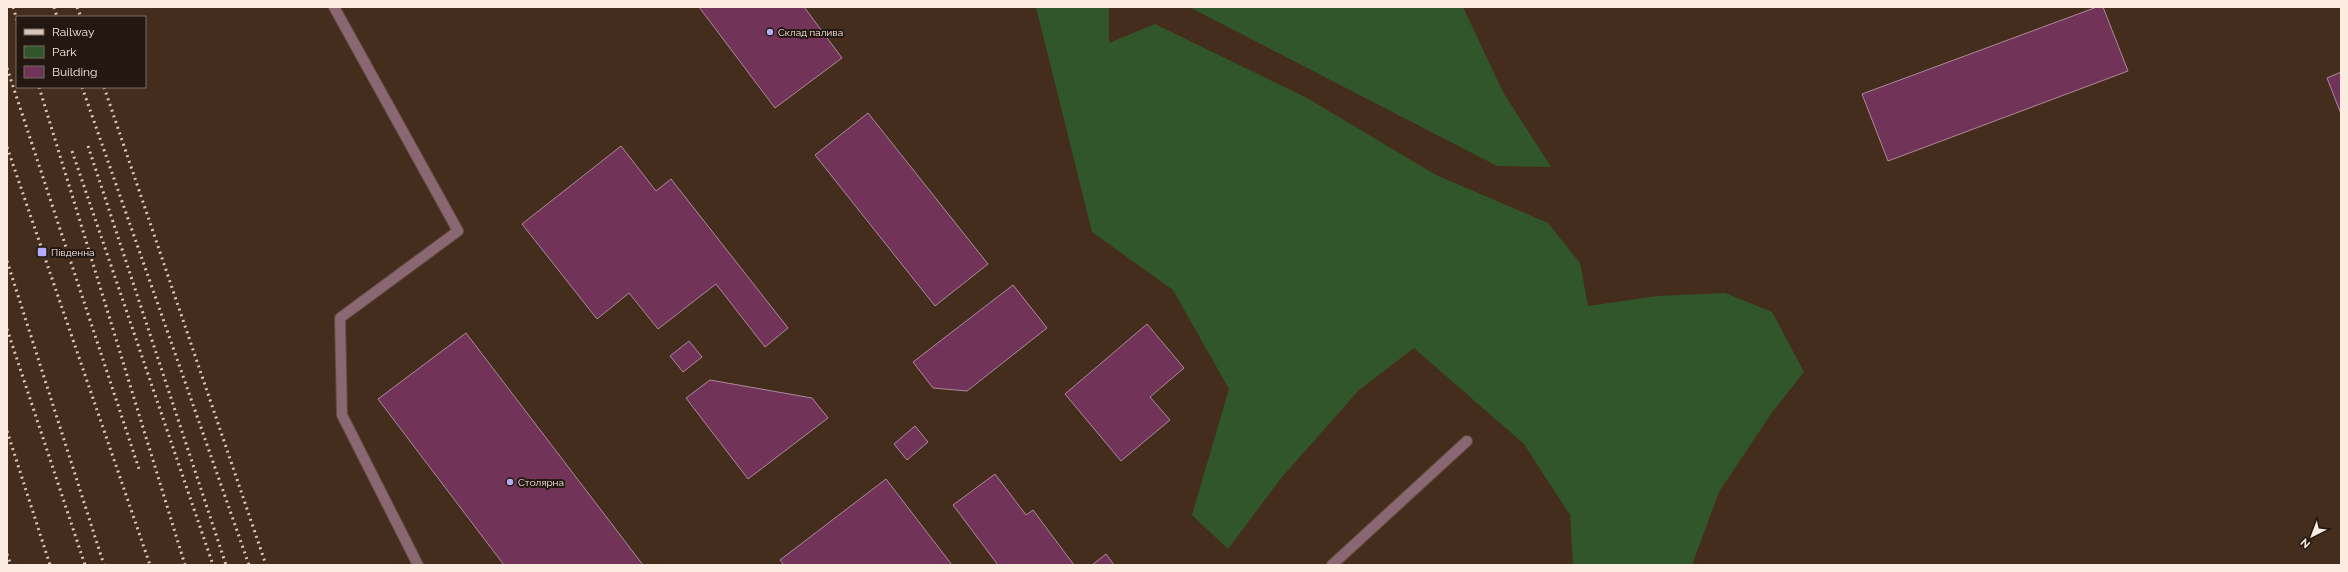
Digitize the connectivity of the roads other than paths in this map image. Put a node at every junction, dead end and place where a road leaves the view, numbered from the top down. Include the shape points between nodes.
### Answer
1 (334, 7) edge
2 (1467, 441) dead end
3 (418, 565) edge
4 (1332, 565) edge

1 - 3 lane via 458,231 340,318 342,415
2 - 4 lane

